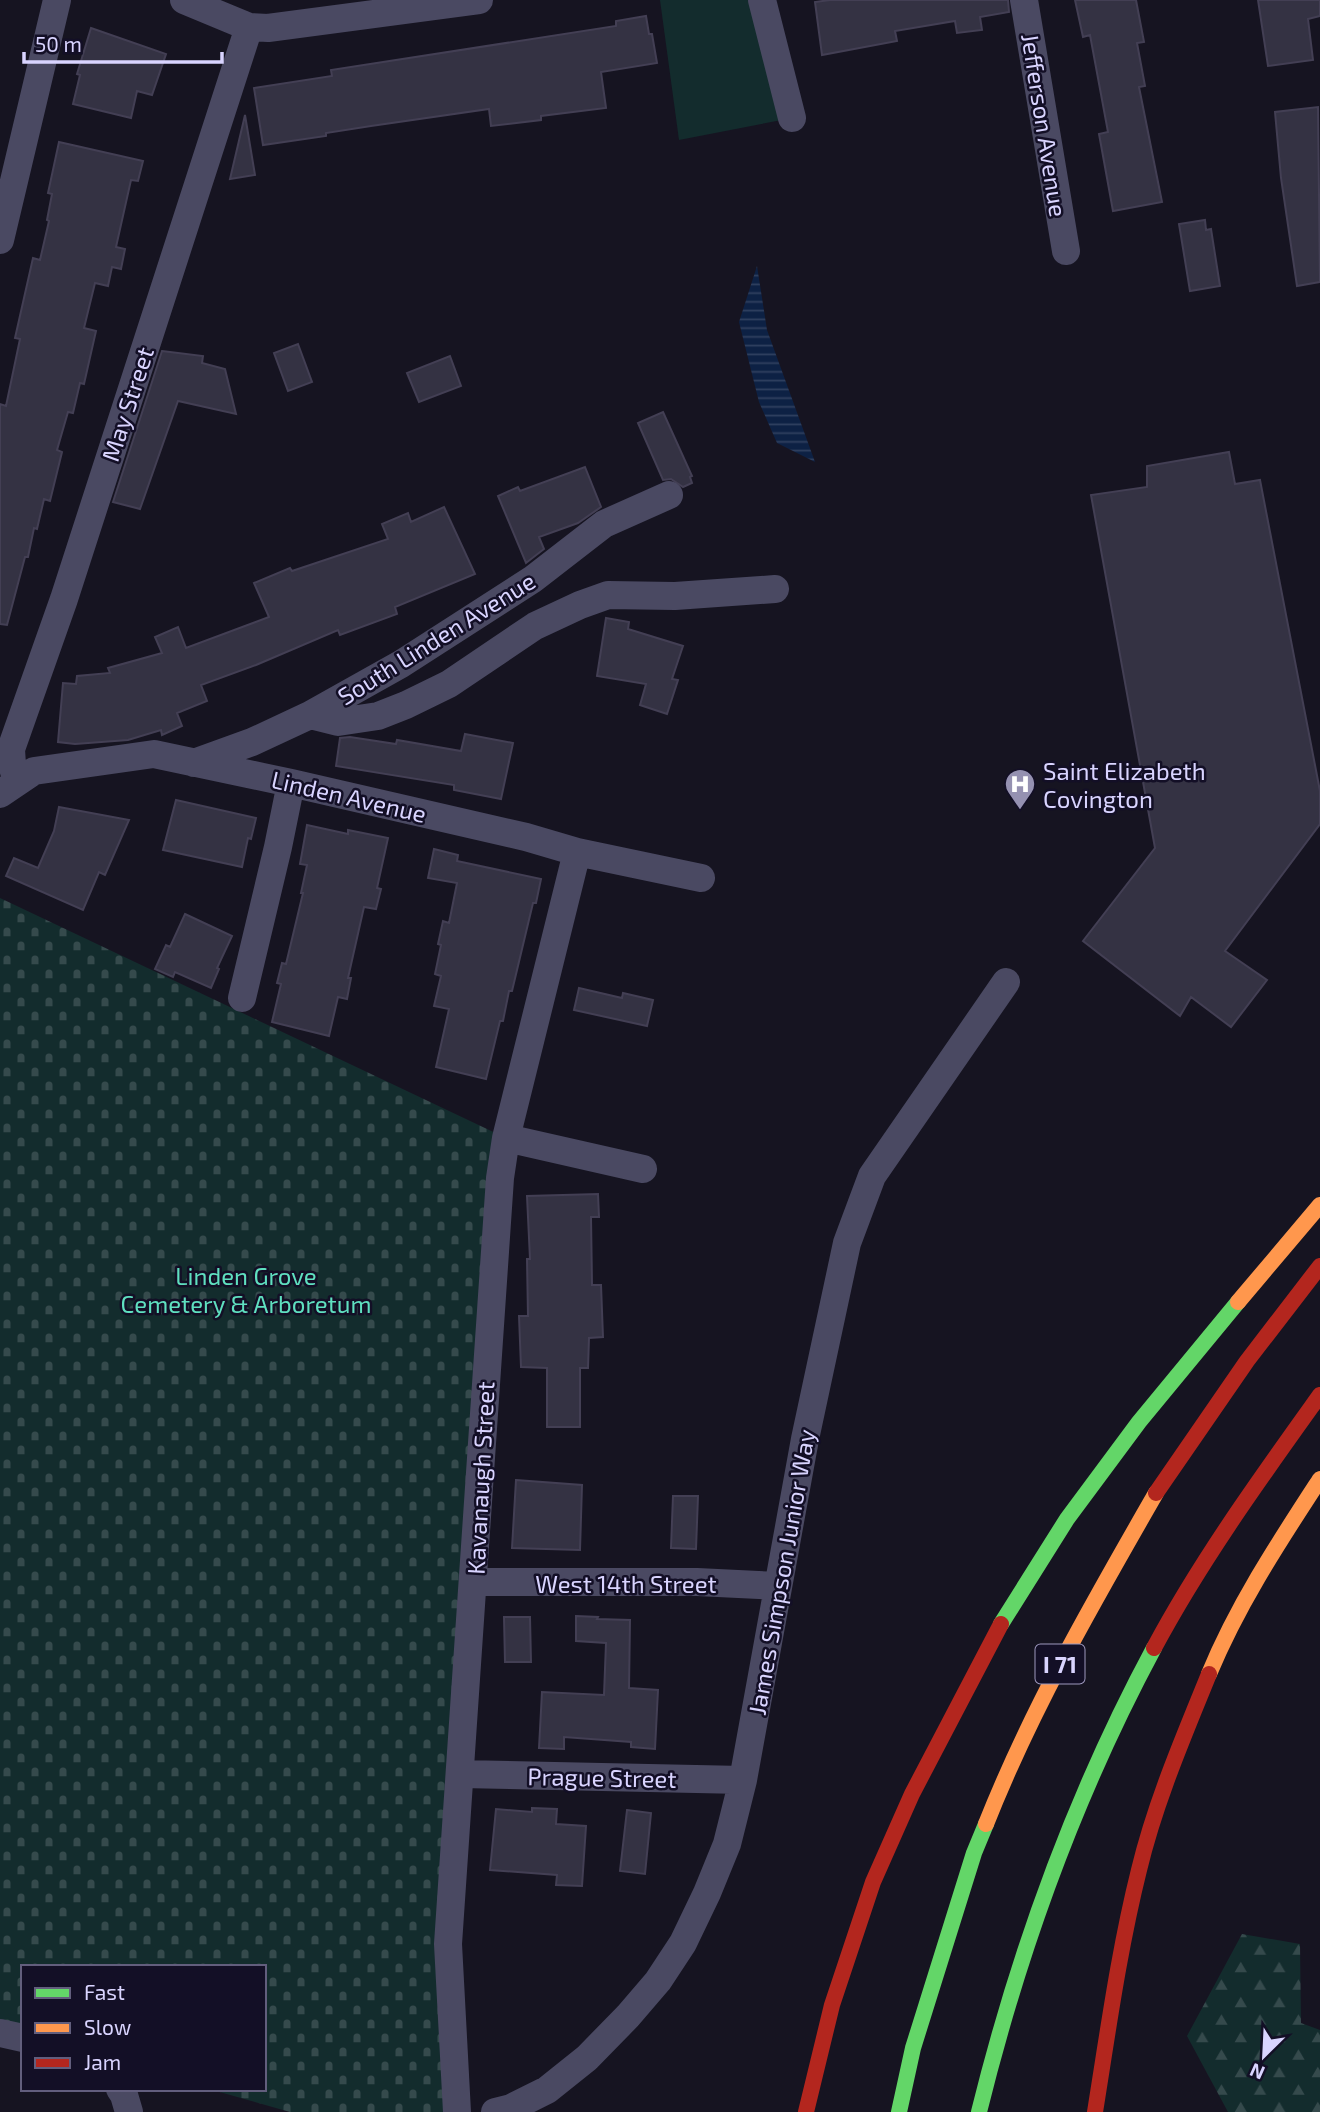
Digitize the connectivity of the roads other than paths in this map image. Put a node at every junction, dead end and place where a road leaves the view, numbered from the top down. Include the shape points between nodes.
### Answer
1 (57, 0) edge
2 (184, 0) edge
3 (479, 0) edge
4 (762, 0) edge
5 (1024, 0) edge
6 (249, 27) junction
7 (792, 118) dead end
8 (0, 240) edge
9 (1066, 251) dead end
10 (669, 495) dead end
11 (775, 589) dead end
12 (310, 715) junction
13 (194, 763) junction
14 (290, 783) junction
15 (8, 788) edge
16 (577, 852) junction
17 (701, 878) dead end
18 (1006, 982) dead end
19 (242, 998) dead end
20 (506, 1138) junction
21 (643, 1169) dead end
22 (1320, 1205) edge
23 (1320, 1266) edge
24 (1320, 1395) edge
25 (1320, 1479) edge
26 (474, 1582) junction
27 (778, 1586) junction
28 (461, 1774) junction
29 (743, 1780) junction
30 (0, 2033) edge
31 (21, 2038) edge
32 (121, 2091) edge
33 (129, 2112) edge
34 (457, 2112) edge
35 (495, 2112) edge
36 (806, 2112) edge
37 (899, 2112) edge
38 (979, 2112) edge
39 (1095, 2112) edge

1 - 8 street
2 - 6 street
3 - 6 street
4 - 7 street
5 - 9 street, Jefferson Avenue
6 - 15 street, May Street via 11,749
10 - 12 street, South Linden Avenue via 604,524 522,586 401,664
11 - 12 street via 608,595 535,626 449,684 406,705 348,721
12 - 13 street, South Linden Avenue
13 - 14 street, Linden Avenue
13 - 15 street, Linden Avenue via 154,754 34,771
14 - 16 street, Linden Avenue
14 - 19 street
16 - 17 street, Linden Avenue
16 - 20 street, Kavanaugh Street
18 - 27 street, James Simpson Junior Way via 872,1176 846,1243
20 - 21 street
20 - 26 street, Kavanaugh Street
22 - 36 highway via 1139,1422 1066,1519 991,1640 912,1794 873,1882 832,2005
23 - 37 highway, I 71 via 1158,1490 1069,1644 974,1853 917,2035
24 - 38 highway via 1168,1623 1102,1749 1032,1922
25 - 39 highway via 1252,1584 1178,1748 1139,1870
26 - 27 street, West 14th Street via 697,1581
26 - 28 street, Kavanaugh Street
27 - 29 street, James Simpson Junior Way
28 - 29 street, Prague Street
28 - 34 street, Kavanaugh Street via 448,1944
29 - 35 street, James Simpson Junior Way via 727,1844 707,1893 658,1981 587,2058 547,2090
30 - 31 street
32 - 33 street

